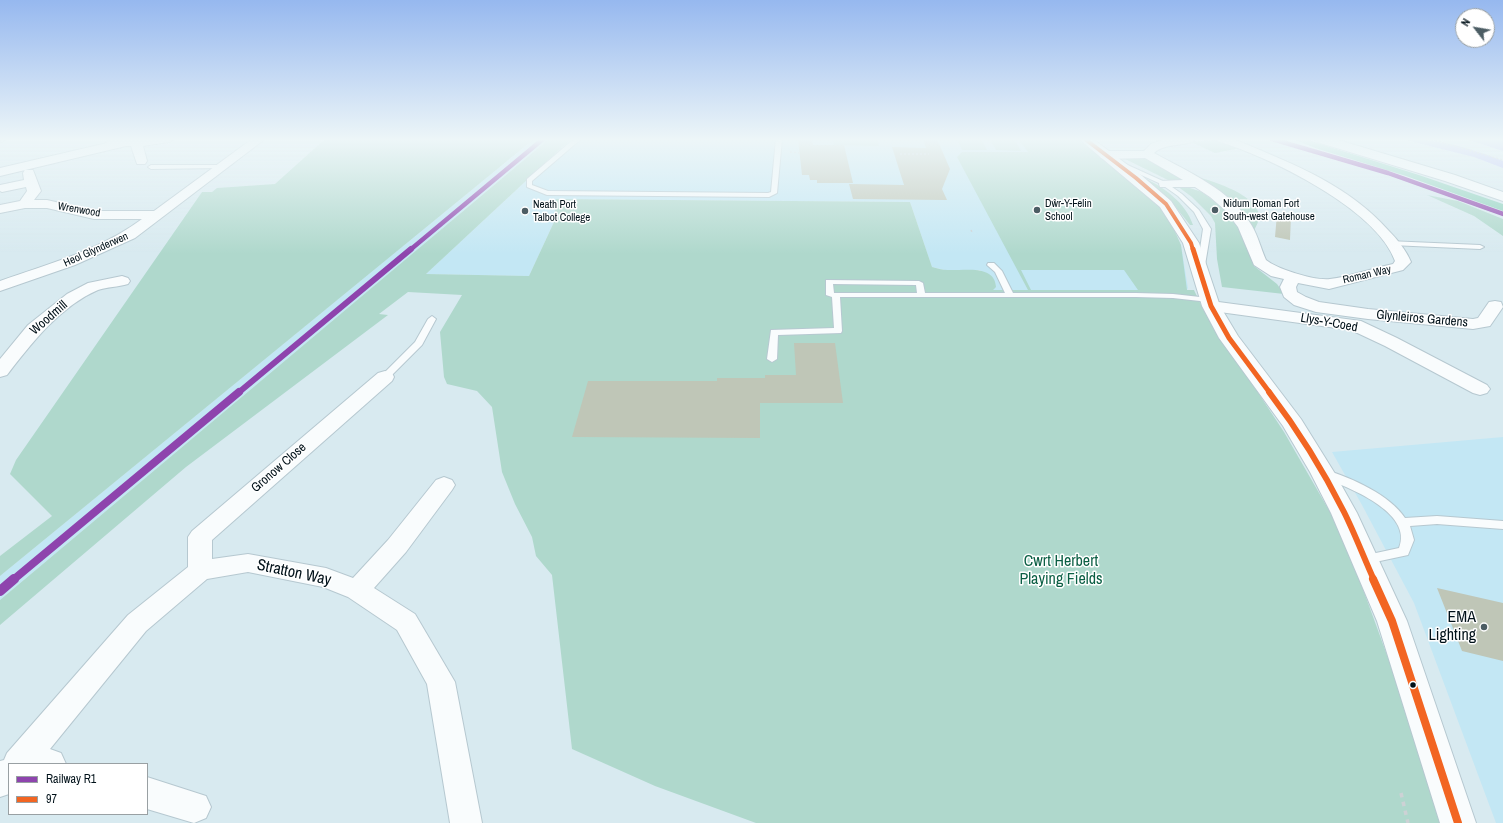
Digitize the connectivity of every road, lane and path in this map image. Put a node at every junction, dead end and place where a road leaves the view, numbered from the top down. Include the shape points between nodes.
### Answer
1 (30, 177) edge
2 (31, 177) edge
3 (207, 177) edge
4 (532, 177) edge
5 (776, 177) edge
6 (1135, 177) edge
7 (1152, 177) edge
8 (1188, 177) edge
9 (1311, 177) edge
10 (1446, 177) edge
11 (1463, 177) edge
12 (1198, 183) junction
13 (1165, 184) junction
14 (2, 188) dead end
15 (1503, 190) edge
16 (1503, 197) edge
17 (25, 204) junction
18 (0, 208) edge
19 (158, 215) junction
20 (1391, 243) junction
21 (1480, 248) dead end
22 (991, 265) dead end
23 (1201, 272) junction
24 (1293, 278) junction
25 (122, 281) dead end
26 (0, 286) edge
27 (836, 295) junction
28 (922, 295) junction
29 (1010, 295) junction
30 (1210, 303) junction
31 (1495, 306) dead end
32 (432, 319) dead end
33 (772, 359) dead end
34 (4, 363) edge
35 (385, 377) joint
36 (1480, 389) dead end
37 (1322, 472) junction
38 (444, 485) dead end
39 (1403, 522) junction
40 (1503, 525) edge
41 (1366, 559) junction
42 (200, 572) junction
43 (357, 590) junction
44 (26, 763) edge
45 (148, 793) edge
46 (1401, 793) dead end
47 (196, 807) dead end
48 (466, 823) edge
49 (1408, 823) edge
50 (1458, 823) edge

1 - 14 street
2 - 17 street via 34,191
3 - 19 street, Heol Glynderwen
4 - 5 lane via 529,180 529,186 547,193 769,195 774,194
6 - 23 main road via 1166,204 1191,244
7 - 13 lane
8 - 12 street, Roman Way
9 - 20 street, Roman Way via 1326,184 1350,201 1376,224
10 - 16 main road
11 - 15 main road
12 - 13 street
12 - 24 street, Roman Way via 1230,207 1246,226 1259,262 1277,273
13 - 23 lane via 1197,211 1207,229
17 - 18 street, Wrenwood
17 - 19 street, Wrenwood via 46,204 94,215
19 - 26 street, Heol Glynderwen via 130,235 70,262
20 - 21 lane
20 - 24 street, Roman Way via 1403,262 1398,267 1329,284
22 - 29 lane via 998,271
23 - 30 main road
24 - 31 street, Glynleiros Gardens via 1288,287 1290,294 1316,307 1473,324 1484,322
25 - 34 street, Woodmill via 90,283 34,329
27 - 28 lane
27 - 28 lane via 830,295 829,282 919,283
27 - 33 lane via 838,331 774,332
28 - 29 lane
29 - 30 lane via 1174,296
30 - 36 street, Llys-Y-Coed via 1355,325
30 - 37 main road via 1229,338 1293,424
32 - 35 lane via 419,343
35 - 42 street, Gronow Close via 200,537
37 - 39 lane via 1368,493
37 - 41 main road
38 - 43 street via 397,546
39 - 40 lane via 1437,520
39 - 41 lane via 1409,538 1404,552
41 - 50 main road via 1392,621
42 - 43 street, Stratton Way via 248,563 326,578
42 - 44 street, Stratton Way via 137,623
43 - 48 street, Stratton Way via 406,622 441,682
45 - 47 street
46 - 49 path

